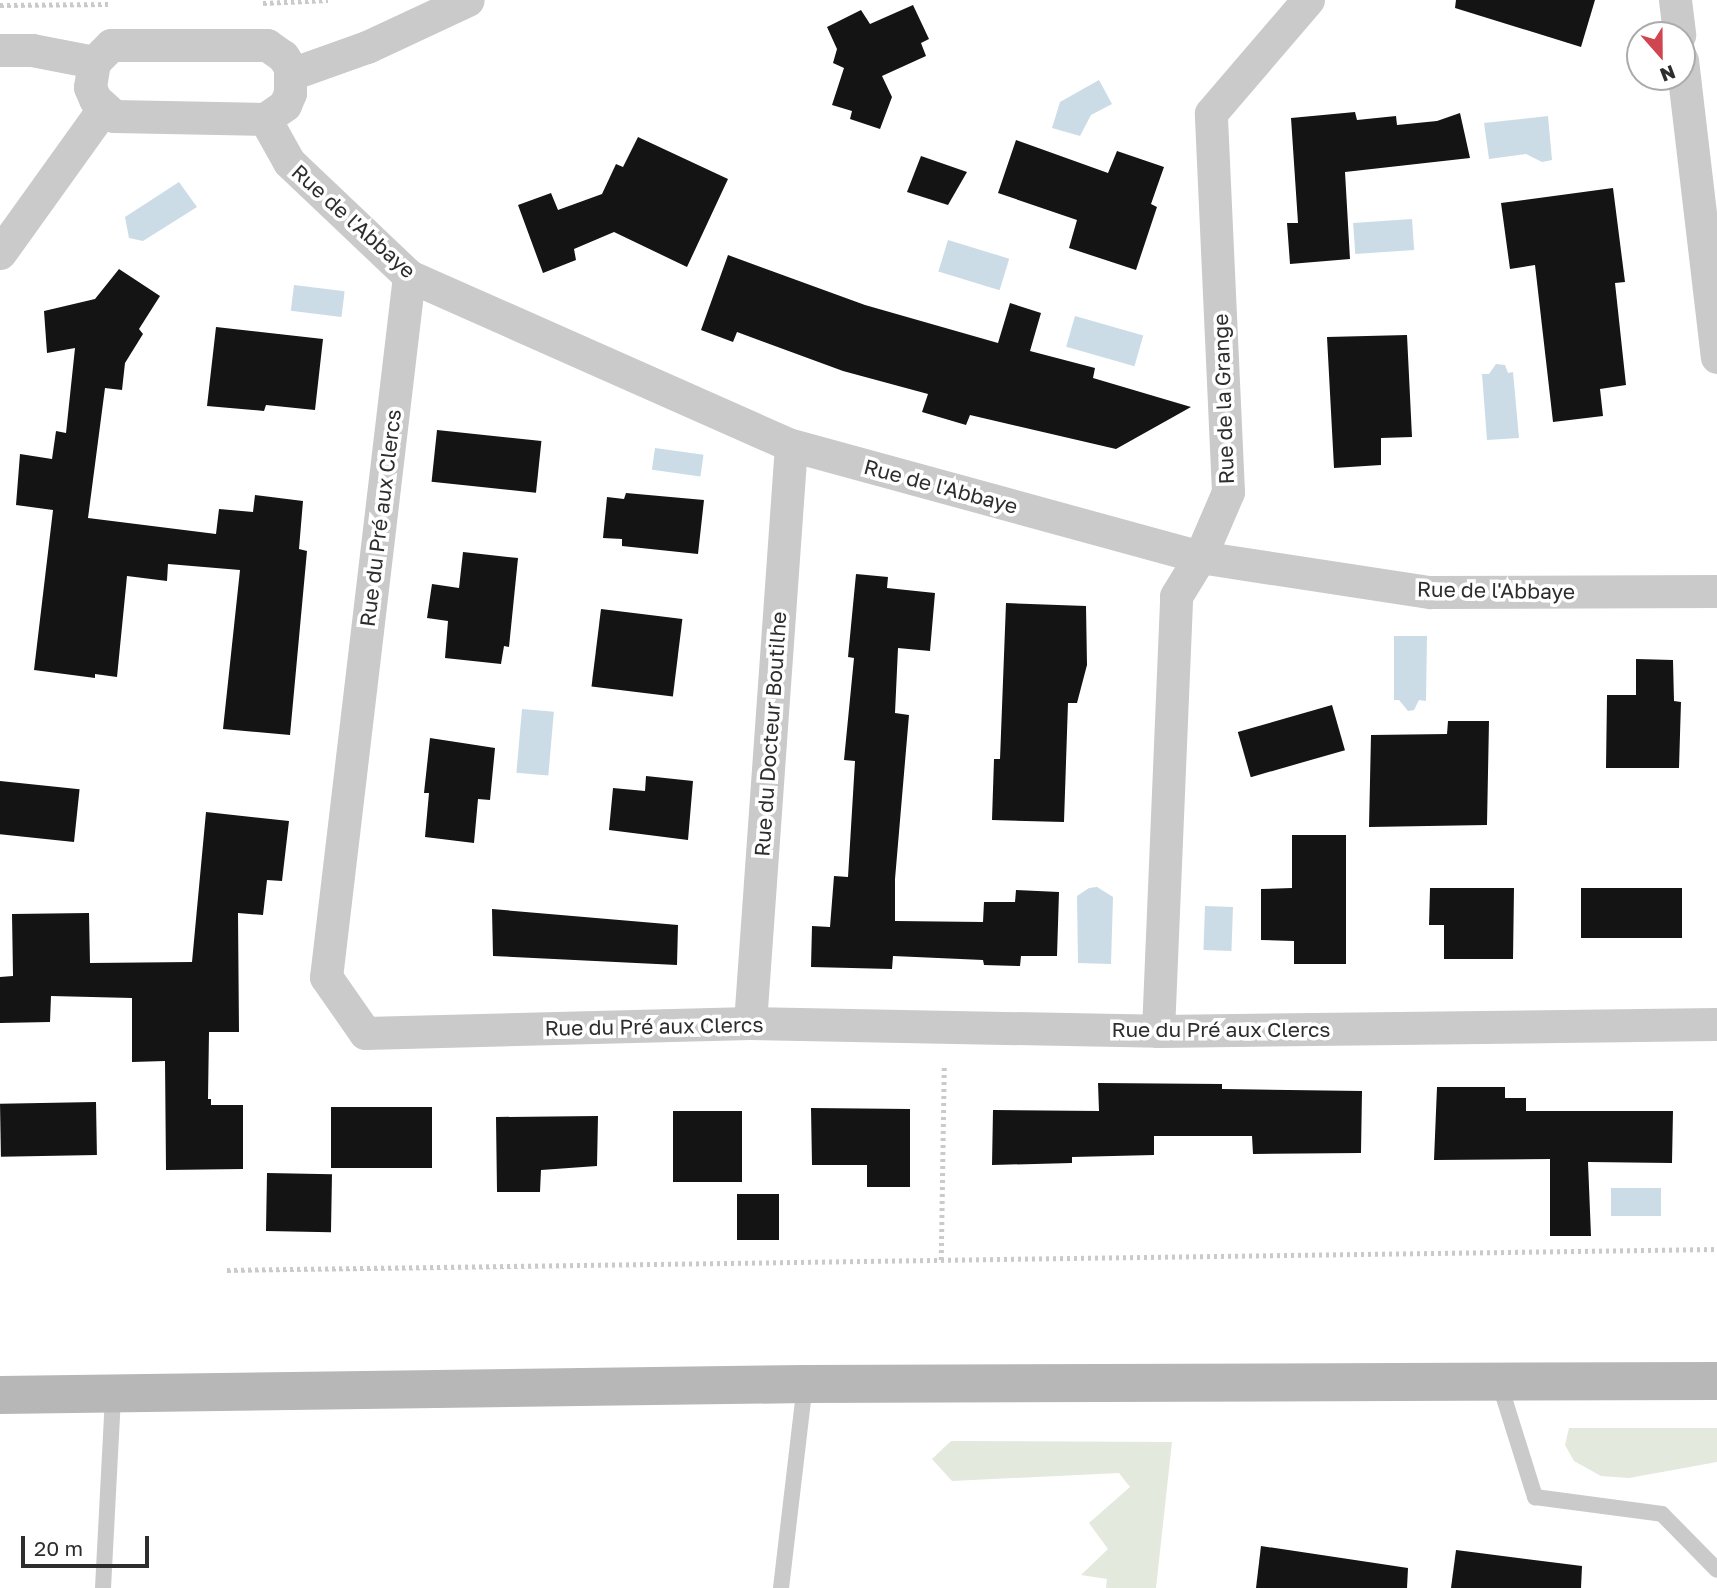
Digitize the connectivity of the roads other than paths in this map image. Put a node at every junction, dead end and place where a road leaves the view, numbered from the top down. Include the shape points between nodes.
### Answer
1 (468, 0) edge
2 (1308, 0) edge
3 (1675, 0) edge
4 (1677, 21) edge
5 (0, 50) edge
6 (94, 62) junction
7 (291, 74) junction
8 (1686, 91) edge
9 (103, 109) junction
10 (265, 119) junction
11 (0, 253) edge
12 (409, 276) junction
13 (1717, 357) edge
14 (791, 445) junction
15 (1200, 557) junction
16 (1717, 591) edge
17 (750, 1023) junction
18 (1717, 1024) edge
19 (1158, 1031) junction
20 (1717, 1381) edge
21 (1499, 1382) junction
22 (805, 1384) junction
23 (0, 1395) edge
24 (121, 1395) junction
25 (1717, 1570) edge
26 (103, 1588) edge
27 (781, 1588) edge

1 - 7 street via 367,47
2 - 15 street, Rue de la Grange via 1211,113 1228,492
3 - 4 street
5 - 6 street via 32,50
6 - 7 street via 111,44 267,45 283,56
6 - 9 street via 90,88
7 - 10 street via 285,105
8 - 13 street
9 - 10 street via 114,116
9 - 11 street
10 - 12 street, Rue de l'Abbaye via 289,162
12 - 14 street, Rue de l'Abbaye
12 - 17 street, Rue du Pré aux Clercs via 326,977 365,1033
14 - 15 street, Rue de l'Abbaye
14 - 17 street, Rue du Docteur Boutilhe
15 - 16 street, Rue de l'Abbaye via 1430,592
15 - 19 street, Rue de la Grange via 1176,596
17 - 19 street, Rue du Pré aux Clercs
18 - 19 street, Rue du Pré aux Clercs
20 - 21 main road
21 - 22 main road
21 - 25 lane via 1535,1497 1662,1514
22 - 24 main road
22 - 27 lane
23 - 24 main road
24 - 26 lane

